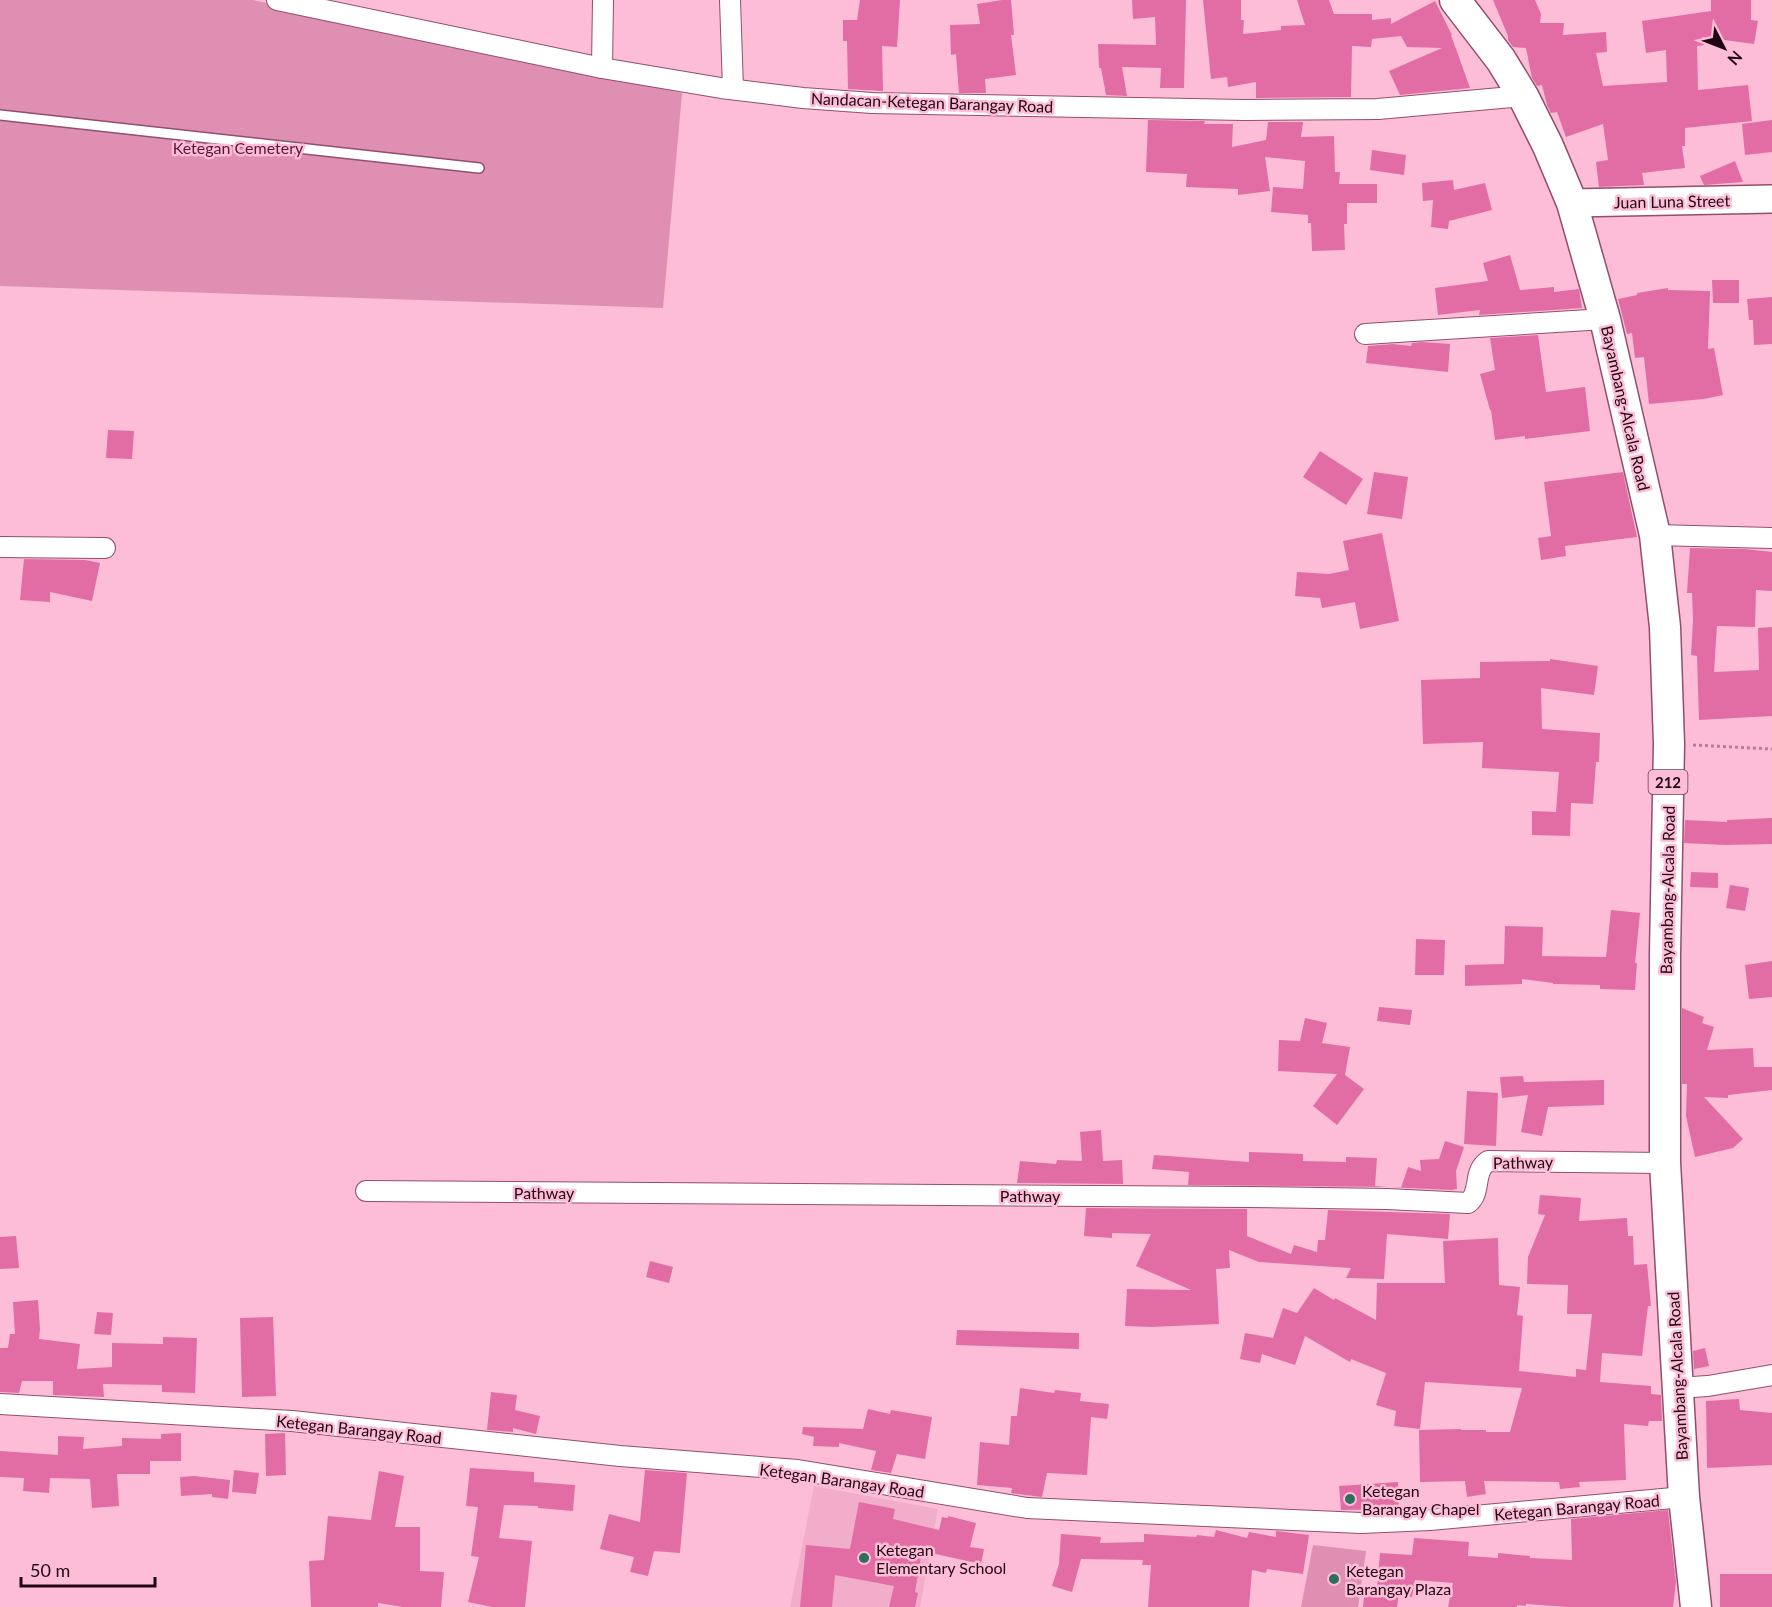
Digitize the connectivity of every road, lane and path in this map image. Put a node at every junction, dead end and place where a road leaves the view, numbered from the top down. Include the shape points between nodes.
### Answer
1 (277, 0) edge
2 (603, 0) edge
3 (730, 0) edge
4 (1455, 0) edge
5 (602, 68) junction
6 (733, 89) junction
7 (1523, 96) junction
8 (0, 115) edge
9 (479, 168) dead end
10 (1772, 200) edge
11 (1572, 203) junction
12 (1605, 319) junction
13 (1365, 333) dead end
14 (1655, 535) junction
15 (1772, 538) edge
16 (0, 548) edge
17 (105, 548) dead end
18 (1669, 744) junction
19 (1772, 749) edge
20 (1665, 1163) junction
21 (366, 1191) dead end
22 (1772, 1375) edge
23 (1678, 1388) junction
24 (0, 1404) edge
25 (1684, 1497) junction
26 (1696, 1607) edge

1 - 5 street, Nandacan-Ketegan Barangay Road
2 - 5 street
3 - 6 street
4 - 7 main road, Bayambang-Alcala Road / 212
5 - 6 street, Nandacan-Ketegan Barangay Road
6 - 7 street, Nandacan-Ketegan Barangay Road via 872,103 1244,110 1378,109
7 - 11 main road, Bayambang-Alcala Road / 212
8 - 9 lane
10 - 11 street, Juan Luna Street
11 - 12 main road, Bayambang-Alcala Road / 212
12 - 13 street
12 - 14 main road, Bayambang-Alcala Road / 212
14 - 15 street
14 - 18 main road, Bayambang-Alcala Road / 212 via 1665,627
16 - 17 street
18 - 19 path
18 - 20 main road, Bayambang-Alcala Road / 212
20 - 21 street, Pathway via 1488,1161 1480,1168 1476,1194 1468,1203 1250,1197
20 - 23 main road, Bayambang-Alcala Road / 212
22 - 23 street
23 - 25 main road, Bayambang-Alcala Road / 212
24 - 25 street, Ketegan Barangay Road via 292,1420 620,1456 798,1470 1027,1508 1361,1523
25 - 26 main road, Bayambang-Alcala Road / 212

